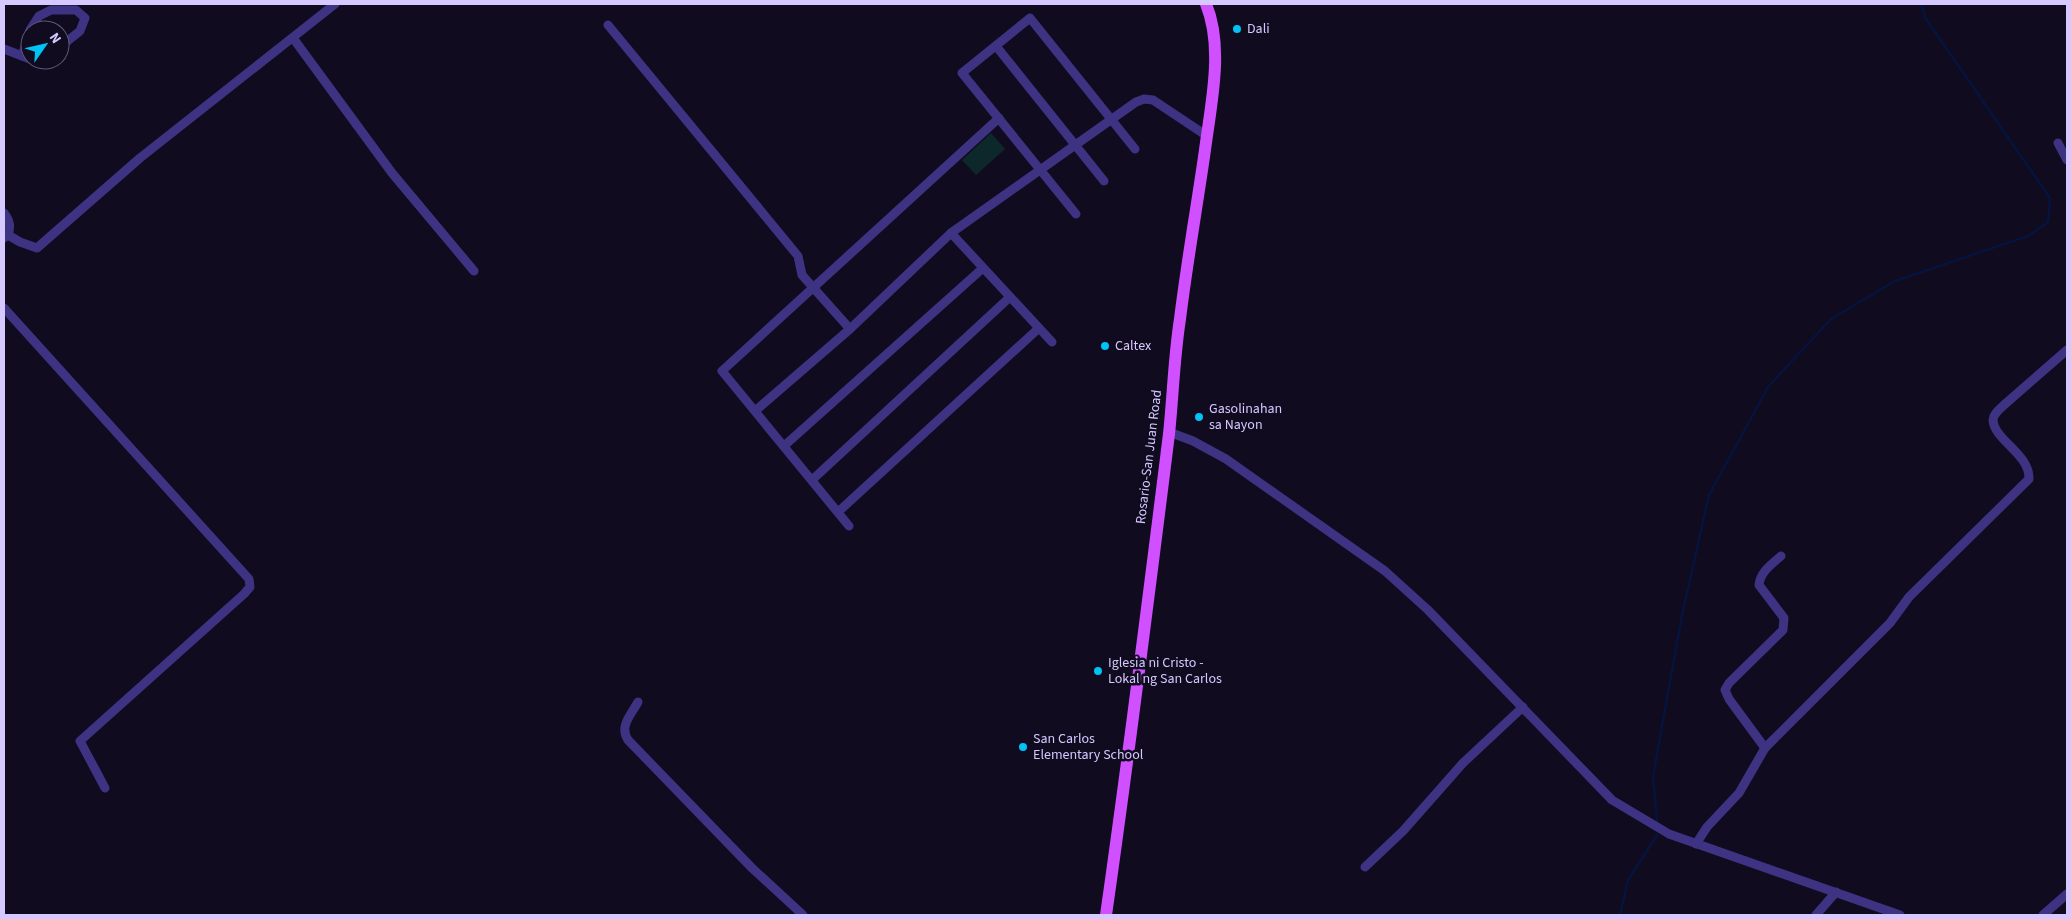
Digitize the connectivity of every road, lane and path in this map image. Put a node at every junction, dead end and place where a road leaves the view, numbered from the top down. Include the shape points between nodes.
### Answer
1 (335, 4) edge
2 (1206, 4) edge
3 (36, 20) edge
4 (608, 25) dead end
5 (293, 38) junction
6 (70, 39) edge
7 (996, 46) junction
8 (4, 49) edge
9 (20, 56) edge
10 (999, 118) junction
11 (1112, 120) junction
12 (1207, 136) junction
13 (2058, 143) dead end
14 (1076, 145) junction
15 (1135, 149) dead end
16 (2067, 160) edge
17 (1041, 170) junction
18 (1104, 181) dead end
19 (4, 214) edge
20 (1076, 214) dead end
21 (951, 233) junction
22 (6, 236) edge
23 (983, 268) junction
24 (474, 271) dead end
25 (814, 288) junction
26 (1010, 297) junction
27 (4, 308) edge
28 (850, 328) junction
29 (1039, 328) junction
30 (1052, 342) dead end
31 (2067, 350) edge
32 (755, 411) junction
33 (1169, 432) junction
34 (784, 446) junction
35 (812, 480) junction
36 (838, 512) junction
37 (849, 526) dead end
38 (1781, 556) dead end
39 (638, 702) dead end
40 (1523, 707) junction
41 (1765, 748) junction
42 (105, 788) dead end
43 (1696, 844) junction
44 (1365, 867) dead end
45 (1836, 892) junction
46 (2067, 894) edge
47 (803, 915) edge
48 (1106, 915) edge
49 (1816, 915) edge
50 (1900, 915) edge
51 (2043, 915) edge

1 - 5 street
2 - 12 main road, Rosario-San Juan Road via 1215,37
3 - 6 street via 51,10 76,10 85,18 80,31
4 - 25 street via 798,256 802,275
5 - 22 street via 140,158 37,248
5 - 24 street via 392,173
7 - 10 street via 962,73
7 - 11 street via 1030,18
7 - 14 street
8 - 9 street
10 - 17 street
10 - 25 street
11 - 12 street via 1144,99 1153,100
11 - 14 street
11 - 15 street
12 - 33 main road, Rosario-San Juan Road via 1179,321
13 - 16 street
14 - 17 street
14 - 18 street
17 - 20 street
17 - 21 street
19 - 22 street via 11,228
21 - 23 street
21 - 28 street
23 - 26 street
23 - 34 street
25 - 28 street
25 - 32 street via 722,372
26 - 29 street
26 - 35 street
27 - 42 street via 249,579 250,588 244,594 80,741
28 - 32 street
29 - 30 street
29 - 36 street
31 - 41 street via 2004,405 1993,420 2026,464 2029,479
32 - 34 street
33 - 40 street via 1226,459 1385,571
33 - 48 main road, Rosario-San Juan Road
34 - 35 street
35 - 36 street
36 - 37 street
38 - 41 street via 1764,572 1759,585 1784,618 1783,630 1724,690
39 - 47 street via 624,728 628,740 752,868
40 - 43 street via 1612,800 1669,834
40 - 44 street via 1463,763 1403,831
41 - 43 street via 1739,793 1707,827
43 - 45 street
45 - 49 street
45 - 50 street
46 - 51 street

